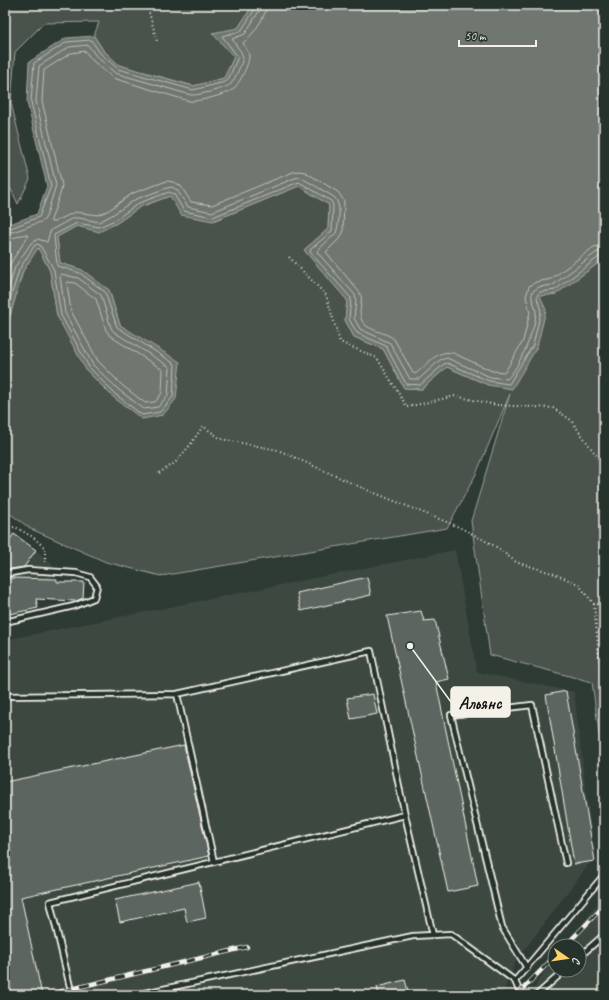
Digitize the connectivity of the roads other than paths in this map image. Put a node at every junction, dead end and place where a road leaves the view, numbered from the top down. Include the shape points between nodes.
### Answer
1 (6, 572) edge
2 (5, 622) edge
3 (177, 694) junction
4 (5, 696) edge
5 (406, 815) junction
6 (214, 862) junction
7 (566, 863) dead end
8 (604, 875) edge
9 (433, 935) junction
10 (604, 935) edge
11 (587, 950) edge
12 (527, 968) junction
13 (556, 978) edge
14 (515, 981) junction
15 (72, 995) edge
16 (135, 995) edge
17 (521, 995) edge
18 (538, 995) edge

1 - 2 lane via 28,570 76,574 90,577 96,586 94,598 74,606
3 - 4 lane
3 - 5 lane via 371,651
3 - 6 lane
5 - 6 lane
5 - 9 lane
6 - 15 lane via 50,902
7 - 12 lane via 532,705 451,715 502,927
8 - 12 lane
9 - 14 lane via 451,934
9 - 16 lane via 413,936
10 - 11 lane
12 - 14 lane
13 - 18 lane
14 - 17 lane

